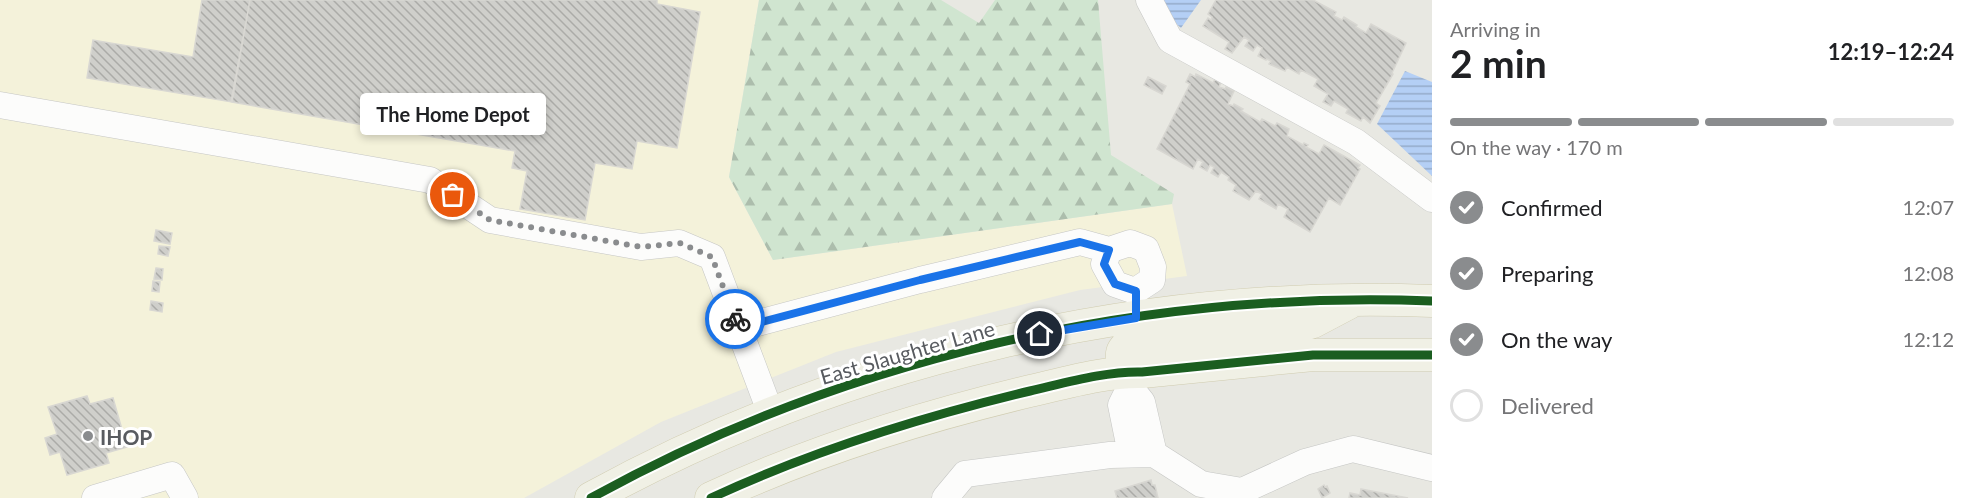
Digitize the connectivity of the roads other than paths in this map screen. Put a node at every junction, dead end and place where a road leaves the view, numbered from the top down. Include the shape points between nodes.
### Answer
1 (1149, 0) edge
2 (0, 105) edge
3 (1432, 199) edge
4 (1109, 250) junction
5 (1355, 300) junction
6 (1432, 301) edge
7 (1136, 304) junction
8 (739, 328) junction
9 (1432, 355) edge
10 (1133, 387) junction
11 (771, 414) junction
12 (1142, 454) junction
13 (1432, 468) edge
14 (95, 498) edge
15 (185, 498) edge
16 (591, 498) edge
17 (711, 498) edge
18 (945, 498) edge

1 - 3 street via 1170,40 1356,142
2 - 8 street via 430,180 490,220 641,247 680,243 712,257
4 - 7 street via 1104,264 1115,284
4 - 7 street via 1130,243 1146,249 1153,267 1152,280
4 - 8 street via 1080,242
5 - 6 main road, East Slaughter Lane
5 - 7 main road, East Slaughter Lane via 1240,306
5 - 10 main road via 1299,326 1127,346 1122,357
7 - 11 main road, East Slaughter Lane via 847,386
8 - 11 street
9 - 10 main road via 1313,355 1142,372
10 - 12 street
10 - 17 main road via 1037,390 930,417 783,467
11 - 16 main road, East Slaughter Lane via 681,451
12 - 13 street via 1201,484 1242,491 1305,462 1353,448
12 - 18 street via 965,474
14 - 15 street via 172,475

